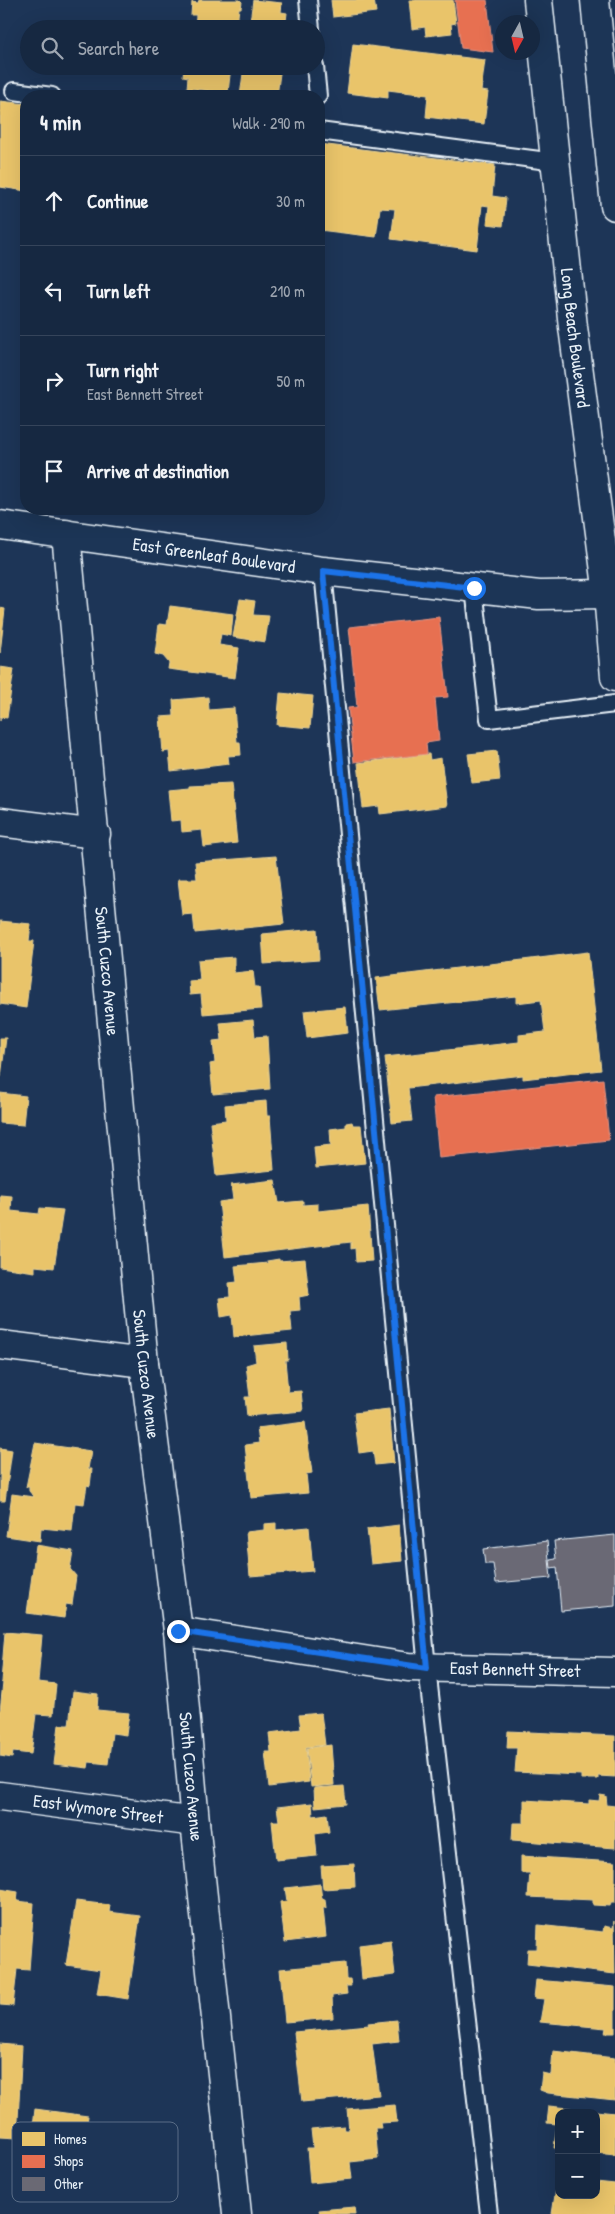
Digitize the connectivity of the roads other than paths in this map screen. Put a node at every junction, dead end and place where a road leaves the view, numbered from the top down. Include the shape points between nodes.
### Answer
1 (308, 0) edge
2 (538, 0) edge
3 (594, 0) edge
4 (310, 20) edge
5 (316, 75) edge
6 (317, 90) edge
7 (14, 91) dead end
8 (20, 92) edge
9 (325, 132) edge
10 (555, 162) junction
11 (615, 206) edge
12 (0, 526) edge
13 (66, 534) junction
14 (323, 571) junction
15 (474, 588) junction
16 (608, 594) junction
17 (615, 676) edge
18 (615, 704) edge
19 (0, 822) edge
20 (96, 834) junction
21 (0, 1345) edge
22 (144, 1363) junction
23 (178, 1631) junction
24 (427, 1668) junction
25 (615, 1672) edge
26 (0, 1796) edge
27 (195, 1822) junction
28 (237, 2214) edge
29 (489, 2214) edge

1 - 4 lane
2 - 10 street, Long Beach Boulevard
3 - 11 street
5 - 6 lane
7 - 8 lane
9 - 10 lane
10 - 16 street, Long Beach Boulevard
12 - 13 street, East Greenleaf Boulevard
13 - 14 street, East Greenleaf Boulevard
13 - 20 street, South Cuzco Avenue
14 - 15 street, East Greenleaf Boulevard
14 - 24 lane
15 - 16 street, East Greenleaf Boulevard via 540,595
15 - 18 lane via 489,719
16 - 17 street, Long Beach Boulevard
19 - 20 street
20 - 22 street, South Cuzco Avenue
21 - 22 street
22 - 23 street, South Cuzco Avenue
23 - 24 street, East Bennett Street
23 - 27 street, South Cuzco Avenue
24 - 25 street, East Bennett Street
24 - 29 lane
26 - 27 street, East Wymore Street
27 - 28 street, South Cuzco Avenue

